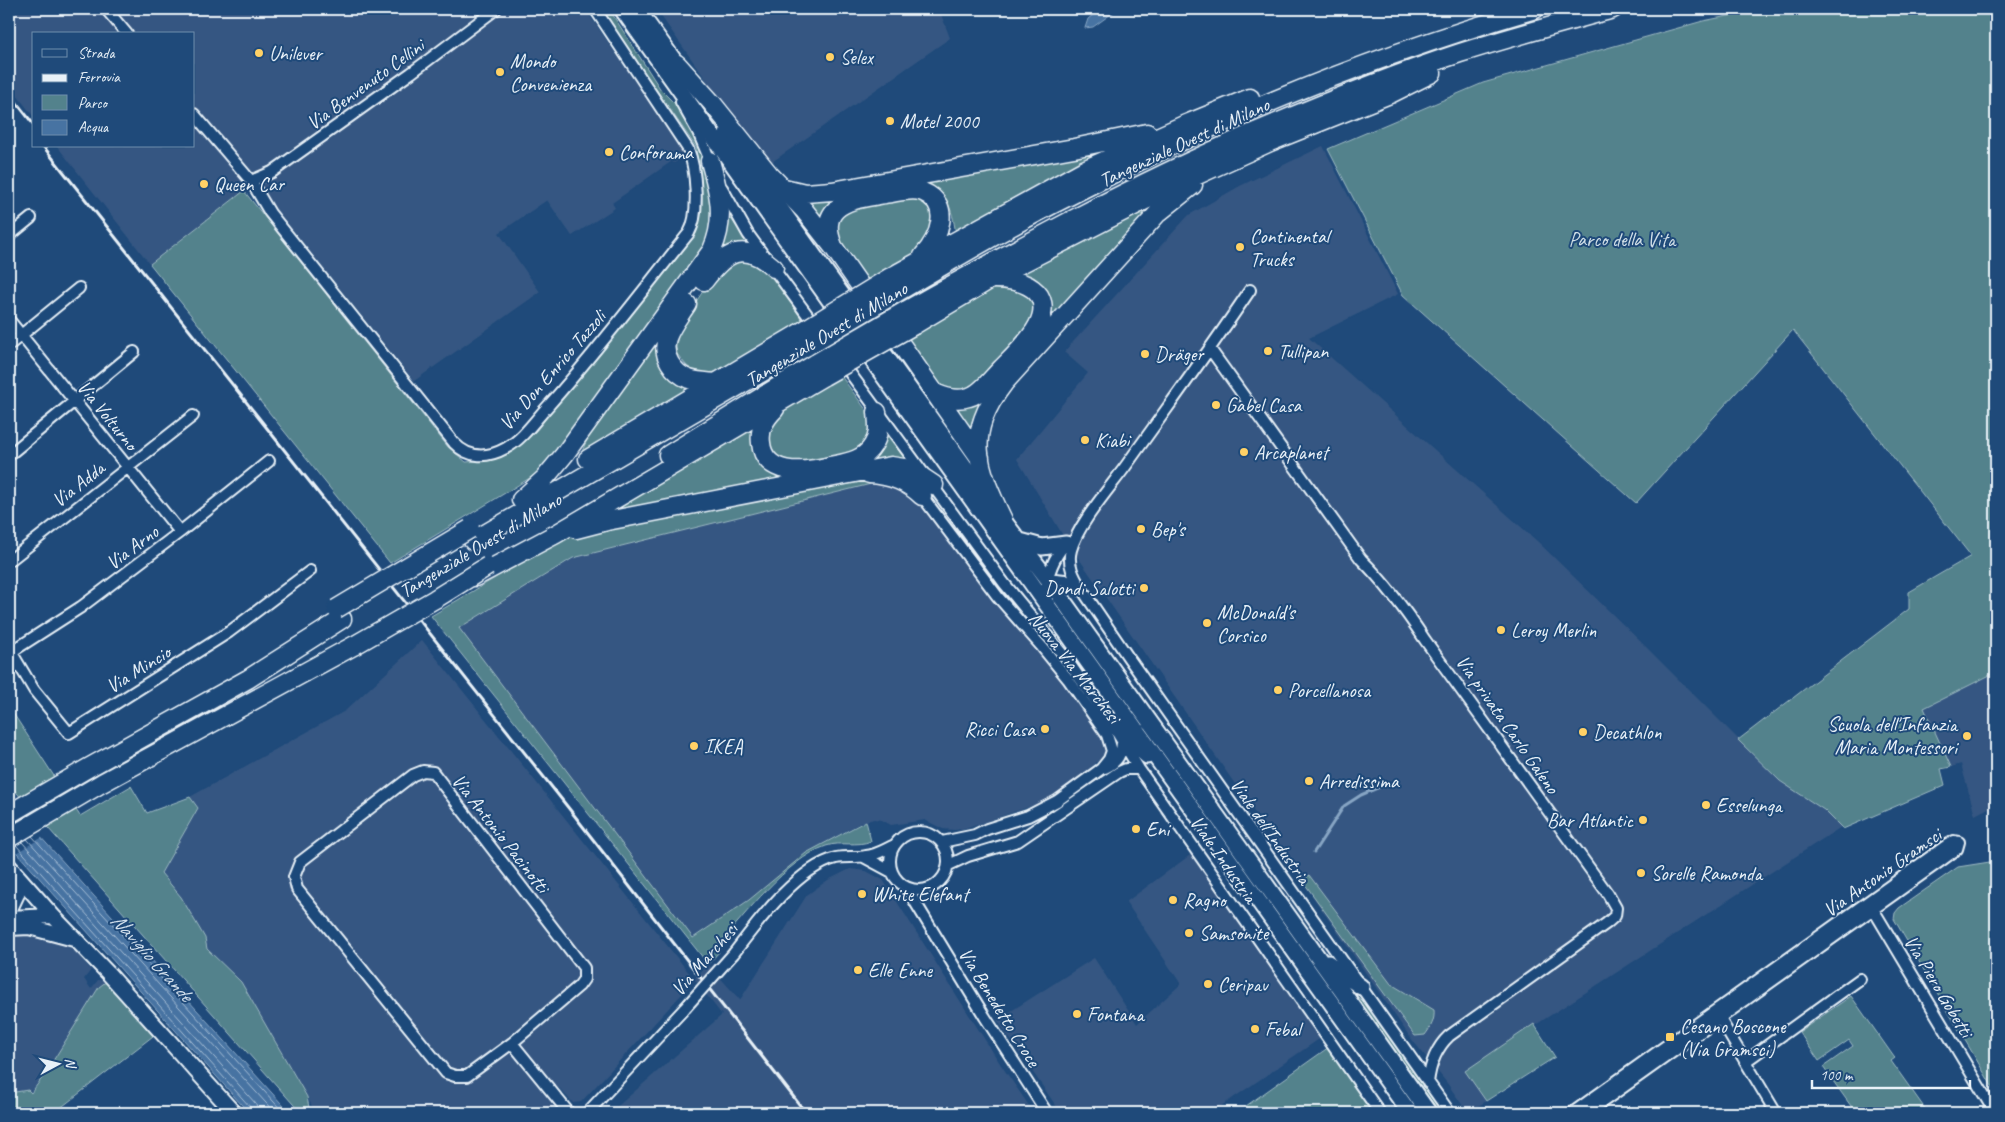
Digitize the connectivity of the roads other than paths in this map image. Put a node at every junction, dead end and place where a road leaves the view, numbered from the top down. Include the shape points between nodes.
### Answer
1 (106, 9) edge
2 (496, 9) edge
3 (595, 9) edge
4 (622, 9) edge
5 (637, 9) edge
6 (1535, 9) edge
7 (1612, 9) edge
8 (124, 32) edge
9 (1459, 54) junction
10 (671, 67) junction
11 (1325, 79) junction
12 (195, 115) edge
13 (1184, 125) junction
14 (1270, 142) junction
15 (710, 161) junction
16 (250, 181) junction
17 (783, 188) junction
18 (31, 218) dead end
19 (9, 236) edge
20 (834, 248) junction
21 (774, 268) junction
22 (991, 279) junction
23 (895, 281) junction
24 (79, 288) dead end
25 (1250, 290) dead end
26 (909, 318) junction
27 (9, 320) edge
28 (21, 335) junction
29 (802, 340) junction
30 (9, 345) edge
31 (1210, 350) junction
32 (134, 352) dead end
33 (821, 369) junction
34 (717, 383) junction
35 (935, 393) junction
36 (786, 399) junction
37 (74, 401) junction
38 (877, 412) junction
39 (193, 416) dead end
40 (9, 455) edge
41 (980, 459) junction
42 (268, 461) dead end
43 (127, 467) junction
44 (928, 490) junction
45 (521, 500) junction
46 (1003, 520) junction
47 (180, 532) junction
48 (556, 534) junction
49 (1078, 534) junction
50 (472, 535) junction
51 (1020, 541) junction
52 (1066, 544) junction
53 (9, 560) edge
54 (490, 567) junction
55 (310, 571) dead end
56 (1047, 578) junction
57 (1082, 588) junction
58 (1047, 605) junction
59 (10, 650) edge
60 (1110, 721) junction
61 (1122, 740) junction
62 (1101, 769) junction
63 (1139, 769) junction
64 (1172, 780) junction
65 (9, 814) edge
66 (9, 838) edge
67 (942, 842) junction
68 (895, 845) junction
69 (864, 856) junction
70 (949, 865) junction
71 (13, 871) edge
72 (892, 872) junction
73 (906, 888) junction
74 (928, 890) junction
75 (1871, 905) junction
76 (9, 911) edge
77 (53, 916) junction
78 (9, 918) edge
79 (925, 918) junction
80 (9, 928) edge
81 (74, 939) junction
82 (1317, 955) junction
83 (1860, 979) dead end
84 (1361, 988) junction
85 (1718, 1015) junction
86 (512, 1043) junction
87 (1746, 1061) junction
88 (1432, 1087) junction
89 (234, 1113) edge
90 (569, 1113) edge
91 (587, 1113) edge
92 (1047, 1113) edge
93 (1380, 1113) edge
94 (1410, 1113) edge
95 (1429, 1113) edge
96 (1450, 1113) edge
97 (1572, 1113) edge
98 (1587, 1113) edge
99 (1776, 1113) edge
100 (1995, 1113) edge

1 - 8 street
2 - 16 street, Via Benvenuto Cellini via 272,172
3 - 16 street, Via Don Enrico Tazzoli via 686,145 692,161 695,214 689,233 564,388 519,438 502,450 479,456 465,452 454,443 270,213
4 - 10 main road
5 - 10 main road
6 - 11 highway, Tangenziale Ovest di Milano
7 - 9 highway, Tangenziale Ovest di Milano
9 - 14 highway via 1427,76 1390,94
9 - 26 highway, Tangenziale Ovest di Milano via 1315,107 1190,161 1053,228
10 - 15 street via 681,103
10 - 17 highway via 712,103 753,156
10 - 46 main road
10 - 58 main road
11 - 13 highway via 1260,94
11 - 23 highway, Tangenziale Ovest di Milano via 1104,178 996,235
12 - 16 street, Via Don Enrico Tazzoli
13 - 17 highway via 832,191 805,193
13 - 23 highway via 1086,169
14 - 22 highway via 1169,188
14 - 41 highway via 1190,187 1158,213 999,390 981,424 978,440
15 - 21 street via 740,220
15 - 45 highway via 721,212 712,250 561,459
17 - 20 highway
18 - 19 street
20 - 23 highway via 828,225 840,205 860,198 922,191 937,205 941,217 939,230 921,258
20 - 35 highway
21 - 34 highway via 752,253 741,252 726,257 702,284 668,336 666,355 679,374 693,380
21 - 38 street
22 - 26 highway
22 - 35 highway via 1018,280 1035,290 1042,305 1038,324 1004,366 974,395 960,398
23 - 29 highway, bridge
24 - 28 street
25 - 31 street
26 - 33 highway, Tangenziale Ovest di Milano, bridge
27 - 28 street, Via Volturno
28 - 30 street
28 - 37 street, Via Volturno
29 - 34 highway
29 - 50 highway, Tangenziale Ovest di Milano
31 - 49 street
31 - 88 street, Via privata Carlo Galeno via 1361,559 1392,593 1442,661 1617,911 1607,923 1449,1036 1435,1055 1430,1070
32 - 37 street
33 - 36 highway
33 - 54 highway, Tangenziale Ovest di Milano
34 - 45 highway
35 - 41 highway
36 - 38 highway via 767,418 760,434 763,454 774,466 785,470 810,470 863,456 876,439
36 - 48 highway
37 - 40 street
37 - 43 street, Via Volturno
38 - 44 street
39 - 43 street, Via Adda
41 - 46 highway
42 - 47 street, Via Arno
43 - 47 street, Via Volturno
43 - 53 street, Via Adda
44 - 48 highway via 916,472 900,466 887,466
44 - 60 street, Viale Industria via 1068,661
44 - 62 street, Nuova Via Marchesi via 998,597 1064,674 1107,735 1112,751
45 - 50 highway
46 - 51 main road
47 - 59 street, Via Arno via 81,607
48 - 54 highway
49 - 52 street
49 - 57 street, Viale dell'Industria via 1070,558 1072,570
50 - 65 highway, bridge via 285,644 248,679
51 - 52 main road via 1042,547
51 - 56 main road
52 - 56 street via 1053,562
54 - 66 highway, Tangenziale Ovest di Milano, bridge
55 - 59 street, Via Mincio via 229,632 69,733 34,690
56 - 57 street via 1065,580
56 - 58 street
56 - 82 main road
57 - 84 street, Viale dell'Industria
58 - 64 main road
60 - 61 street, Viale Industria
60 - 64 main road
61 - 62 street via 1118,758
61 - 63 street, Viale Industria
62 - 67 street, Nuova Via Marchesi via 1057,801 1028,816 965,838
63 - 70 street via 1119,772 1018,841
63 - 93 street, Viale Industria
64 - 94 main road
67 - 68 street via 931,834 918,831 904,835
67 - 70 street
68 - 69 street, Via Marchesi
68 - 72 street via 891,853
69 - 72 street
69 - 91 street, Via Marchesi, bridge via 836,858 822,864 771,907 685,1008
70 - 74 street via 942,880
71 - 76 main road via 17,894
71 - 77 main road
72 - 73 street
73 - 74 street
73 - 79 street, Via Benedetto Croce
74 - 79 street via 922,905
75 - 75 street, Via Antonio Gramsci via 1957,849 1959,842 1946,845
75 - 85 street, Via Antonio Gramsci
75 - 100 street, Via Piero Gobetti
77 - 78 main road
77 - 81 main road
79 - 92 street, Via Benedetto Croce
80 - 81 main road via 29,927
81 - 89 main road
82 - 84 main road
82 - 95 main road
83 - 87 street
84 - 88 street, Viale dell'Industria
85 - 87 street
85 - 97 street, Via Antonio Gramsci
85 - 98 street, Via Antonio Gramsci
86 - 86 street, Via Antonio Pacinotti via 579,986 584,979 584,968 432,772 423,770 300,862 294,877 297,889 446,1073 467,1076
86 - 90 street
87 - 99 street
88 - 96 street

